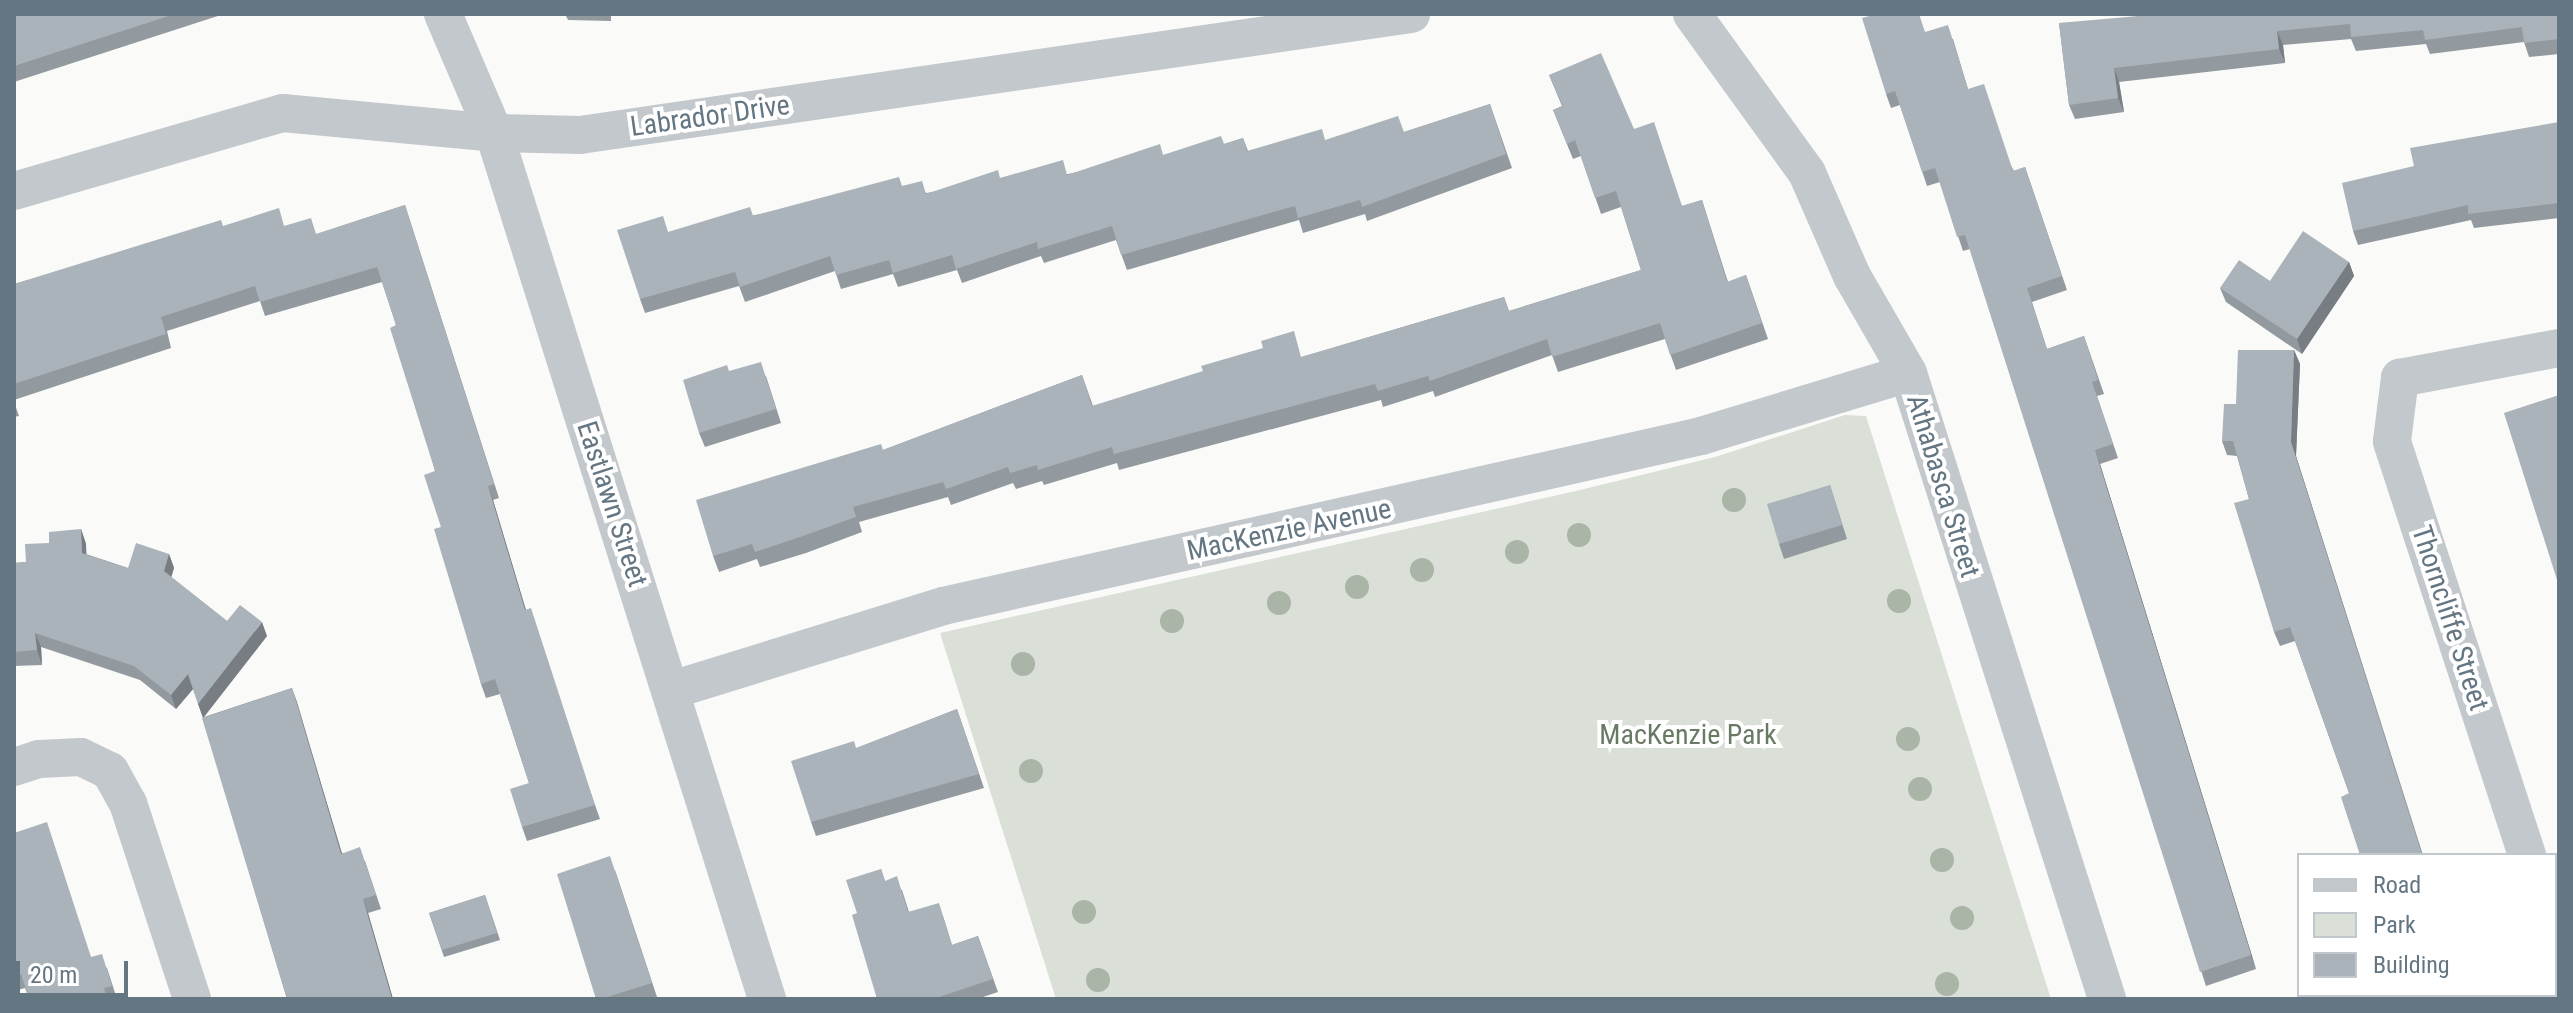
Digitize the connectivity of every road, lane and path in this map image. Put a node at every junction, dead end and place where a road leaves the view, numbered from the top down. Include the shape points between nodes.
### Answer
1 (443, 14) edge
2 (1411, 14) edge
3 (1692, 14) edge
4 (494, 133) junction
5 (14, 191) edge
6 (2559, 348) edge
7 (1908, 373) junction
8 (672, 690) junction
9 (14, 767) edge
10 (2526, 853) edge
11 (192, 999) edge
12 (767, 999) edge
13 (2107, 999) edge

1 - 4 street, Eastlawn Street
2 - 4 street, Labrador Drive via 580,135
3 - 7 street, Athabasca Street via 1807,173 1852,276
4 - 5 street, Labrador Drive via 283,113
4 - 8 street, Eastlawn Street
6 - 10 street, Thorncliffe Street via 2400,378 2392,441
7 - 8 street, MacKenzie Avenue via 1701,436 943,606
7 - 13 street, Athabasca Street
8 - 12 street, Eastlawn Street
9 - 11 street via 39,759 81,757 110,771 128,803

